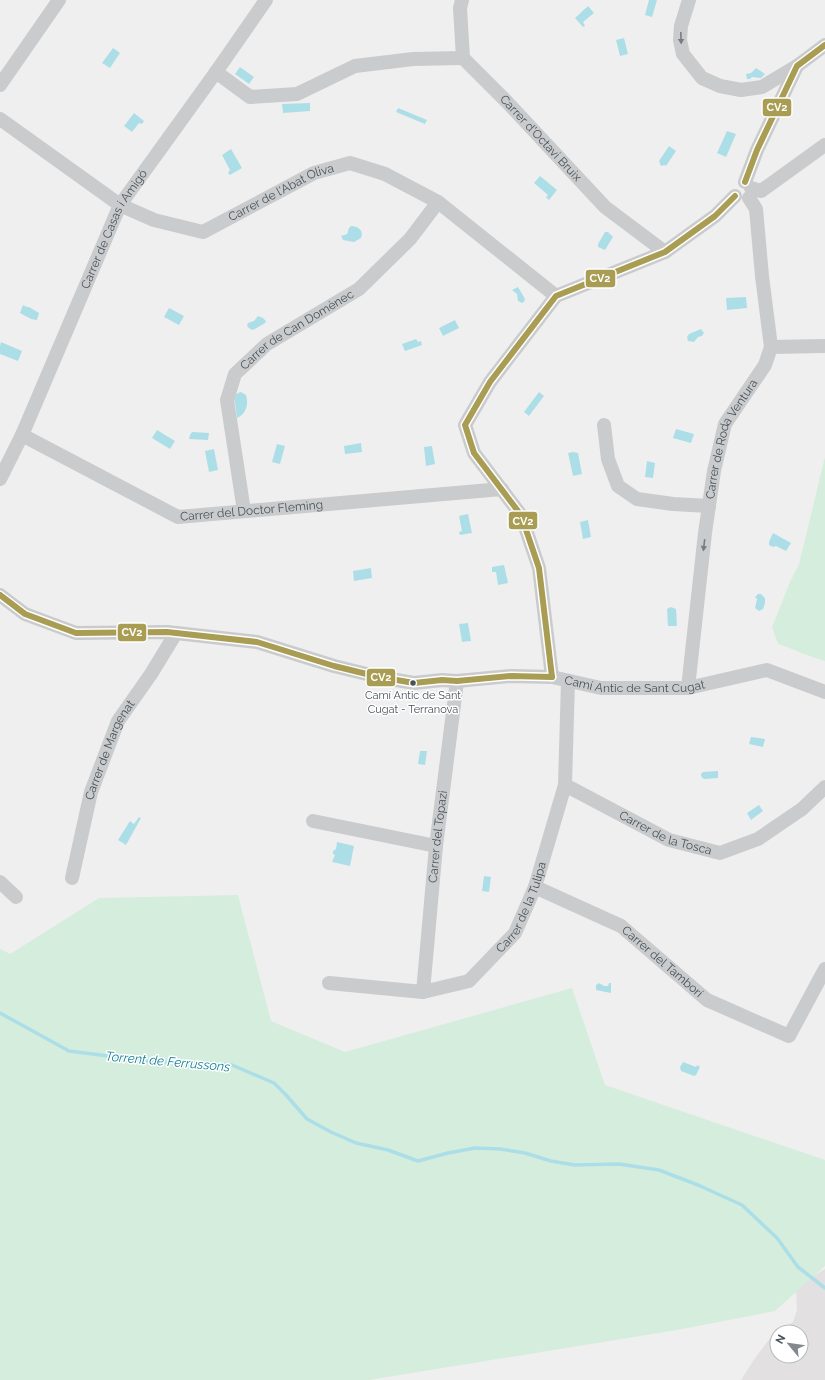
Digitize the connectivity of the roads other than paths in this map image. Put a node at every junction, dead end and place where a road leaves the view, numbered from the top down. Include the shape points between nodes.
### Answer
1 (59, 0) edge
2 (266, 0) edge
3 (462, 0) edge
4 (689, 0) edge
5 (825, 45) edge
6 (464, 58) junction
7 (798, 66) junction
8 (216, 72) junction
9 (0, 85) edge
10 (0, 119) edge
11 (825, 145) edge
12 (745, 191) junction
13 (438, 202) junction
14 (120, 205) junction
15 (665, 252) junction
16 (556, 296) junction
17 (825, 346) edge
18 (771, 347) junction
19 (604, 425) dead end
20 (22, 434) junction
21 (0, 479) edge
22 (502, 489) junction
23 (709, 506) junction
24 (244, 511) junction
25 (0, 595) edge
26 (176, 633) junction
27 (552, 677) junction
28 (457, 681) junction
29 (568, 681) junction
30 (688, 688) junction
31 (825, 692) edge
32 (565, 785) junction
33 (825, 787) edge
34 (313, 821) dead end
35 (436, 846) junction
36 (72, 878) dead end
37 (0, 882) edge
38 (535, 887) junction
39 (16, 897) dead end
40 (825, 969) edge
41 (329, 983) dead end
42 (423, 992) junction

1 - 9 street
2 - 8 street, Carrer de Casas i Amigó
3 - 6 street via 460,8
4 -> 7 street via 681,26 680,40 683,54 702,78 720,86 741,90 762,87
5 - 7 street
6 - 8 street via 413,59 355,66 297,94 250,97
6 - 15 street, Carrer d'Octavi Bruix via 605,207
7 - 12 street via 757,150
8 - 14 street, Carrer de Casas i Amigó
10 - 14 street, Carrer de l'Abat Oliva
11 - 12 street via 761,191
12 - 15 street
12 - 18 street, Carrer de Roda Ventura via 756,209
13 - 14 street, Carrer de l'Abat Oliva via 385,174 350,163 314,172 203,232 154,220
13 - 16 street, Carrer de l'Abat Oliva
13 - 24 street, Carrer de Can Domènec via 410,239 359,290 267,344 235,374 227,400
14 - 20 street, Carrer de Casas i Amigó
15 - 16 street
16 - 22 street via 490,382 465,425 474,453
17 - 18 street
18 - 23 street, Carrer de Roda Ventura via 765,365 725,424
19 - 23 street via 608,459 618,486 637,499
20 - 21 street, Carrer de Casas i Amigó
20 - 24 street, Carrer del Doctor Fleming via 178,517
22 - 24 street, Carrer del Doctor Fleming
22 - 27 street via 521,515 539,568
23 -> 30 street, Carrer de Roda Ventura
25 - 26 street, Camí Antic de Sant Cugat via 25,614 76,633
26 - 28 street, Camí Antic de Sant Cugat via 257,642 334,666 414,683
26 - 36 street, Carrer de Margenat via 118,721 91,792
27 - 28 street, Camí Antic de Sant Cugat via 511,676
27 - 29 street, Camí Antic de Sant Cugat
28 - 35 street, Carrer del Topazi
29 - 30 street, Camí Antic de Sant Cugat via 601,688
29 - 32 street, Carrer de la Tulipa
30 - 31 street, Camí Antic de Sant Cugat via 767,670
32 - 33 street, Carrer de la Tosca via 669,840 720,852 758,838 802,809
32 - 38 street, Carrer de la Tulipa
34 - 35 street
35 - 42 street, Carrer del Topazi
37 - 39 street
38 - 40 street, Carrer del Tamborí via 621,926 707,1000 789,1036
38 - 42 street, Carrer de la Tulipa via 515,933 469,981
41 - 42 street, Carrer de la Tulipa

